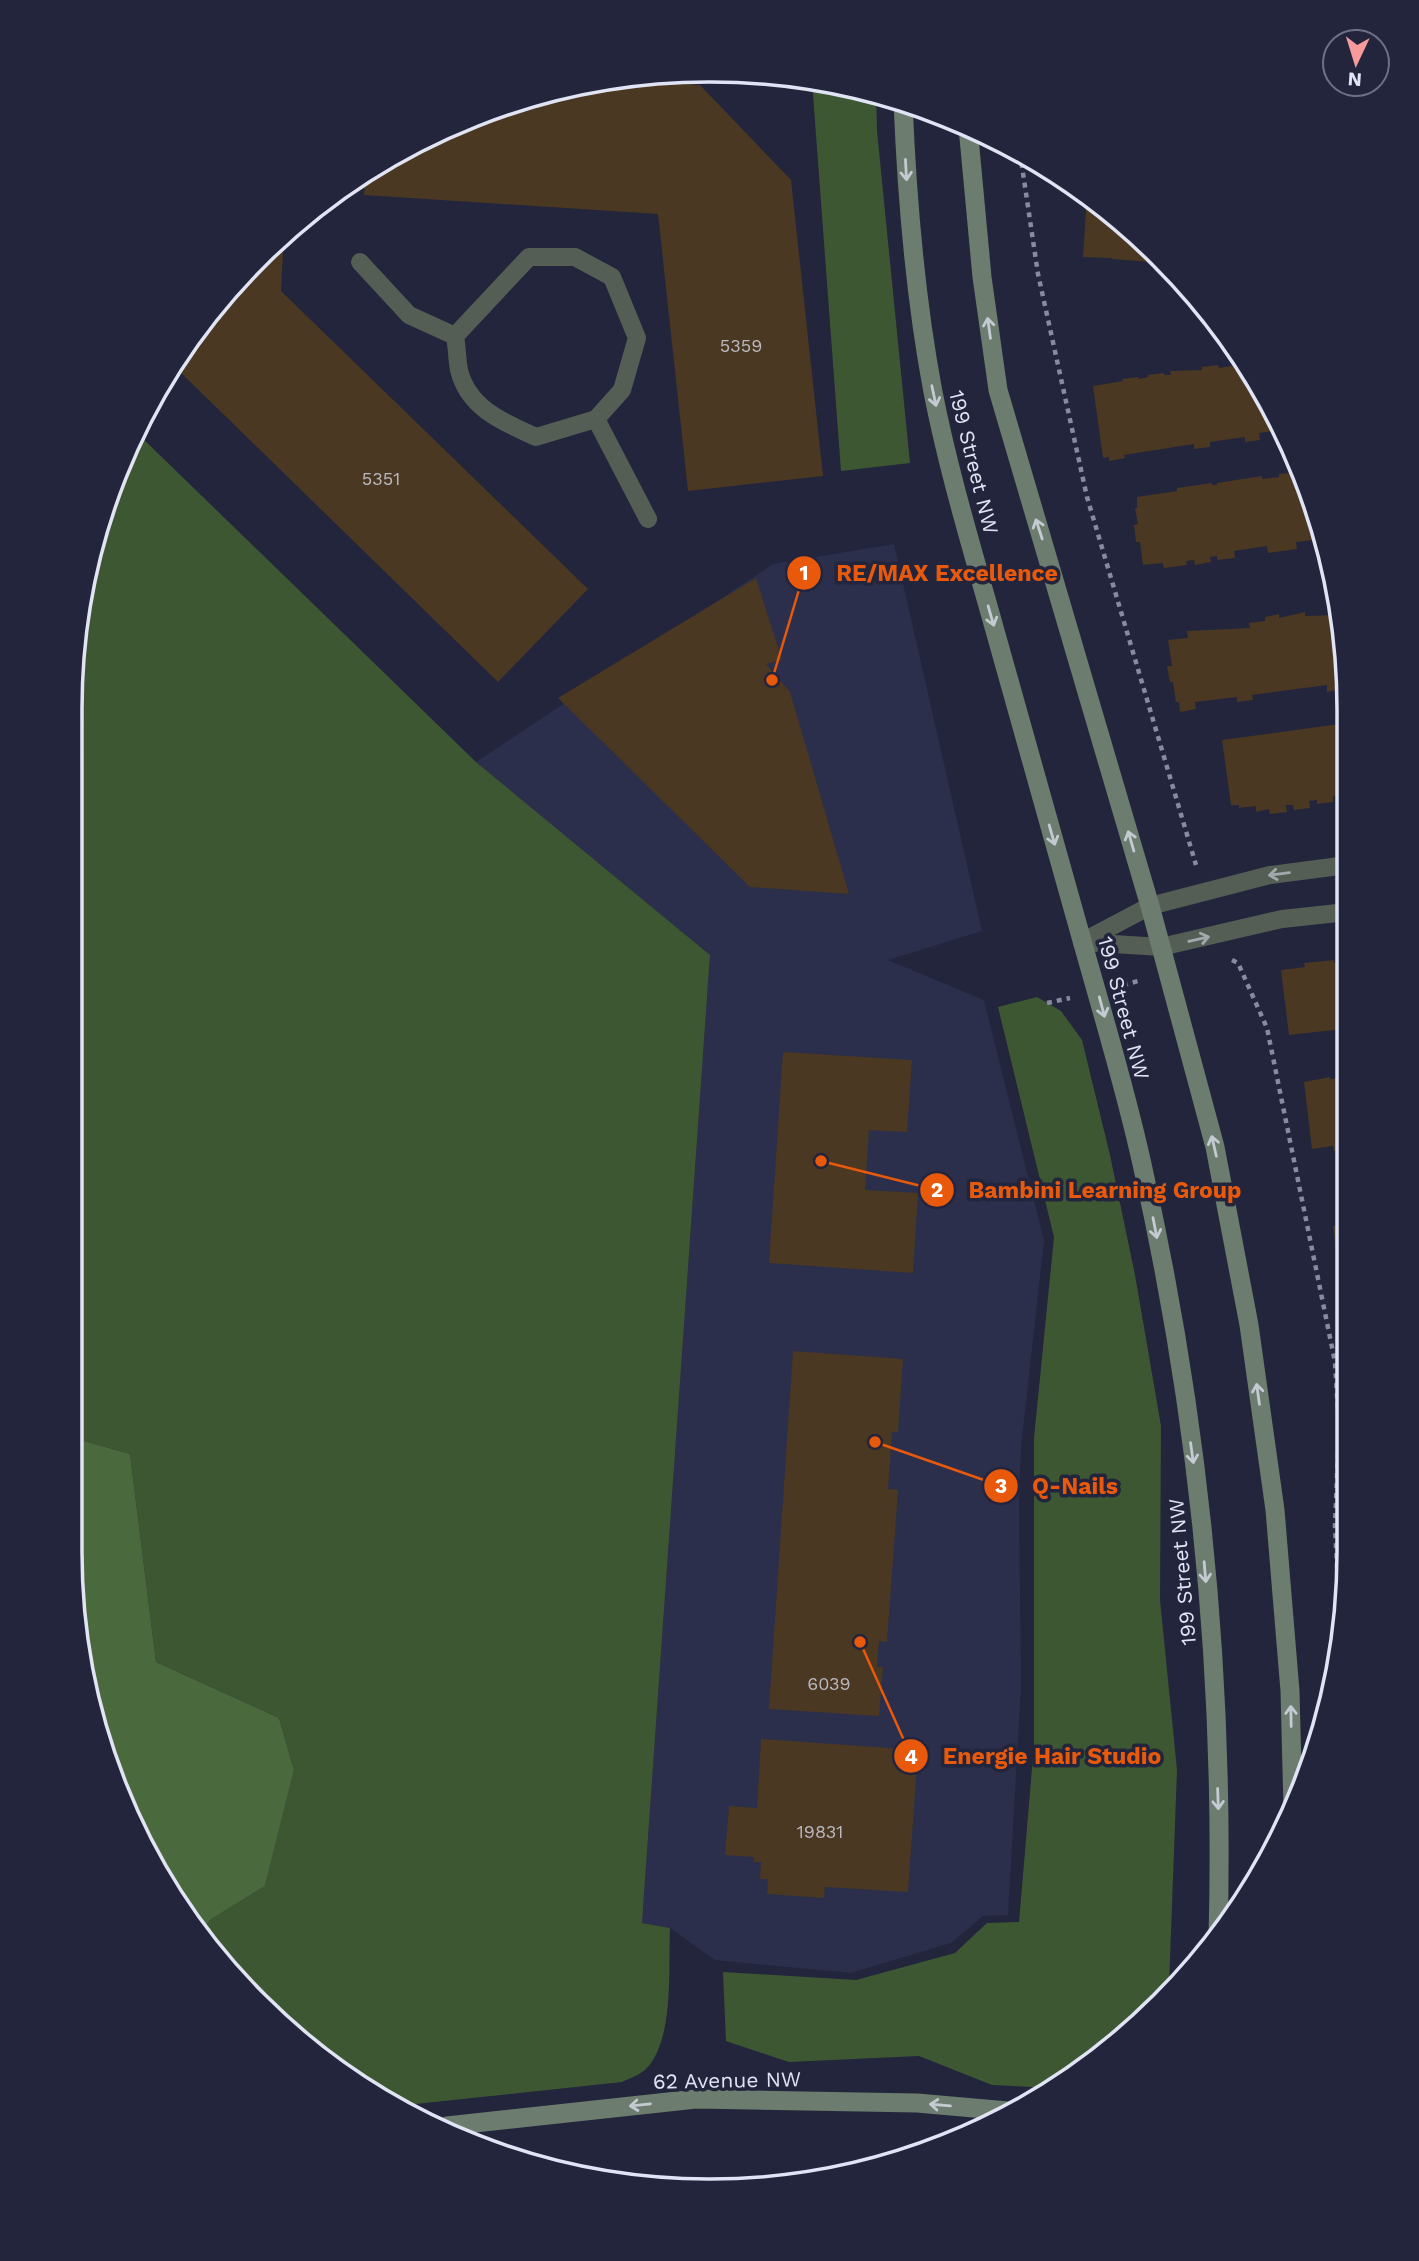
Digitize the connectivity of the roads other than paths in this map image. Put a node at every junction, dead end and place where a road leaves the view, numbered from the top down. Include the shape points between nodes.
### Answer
1 (903, 113) edge
2 (969, 139) edge
3 (360, 262) dead end
4 (455, 336) junction
5 (596, 419) junction
6 (648, 519) dead end
7 (1337, 866) edge
8 (1150, 906) junction
9 (1337, 913) edge
10 (1082, 942) junction
11 (1161, 947) junction
12 (1292, 1783) edge
13 (1218, 1917) edge
14 (995, 2110) edge
15 (456, 2125) edge

1 -> 10 main road, 199 Street NW via 906,180 933,393
8 -> 2 main road, 199 Street NW via 998,390
3 - 4 lane via 409,315
4 - 5 lane via 459,371 473,401 499,420 536,437
4 - 5 lane via 529,257 575,257 611,277 637,338 622,390
5 - 6 lane
7 -> 8 lane via 1270,875
8 - 10 lane
8 - 11 main road, 199 Street NW
11 -> 9 lane via 1282,919
10 - 11 lane
10 -> 13 main road, 199 Street NW via 1142,1163 1176,1337 1194,1465 1216,1696
12 -> 11 main road, 199 Street NW via 1275,1510 1249,1325 1215,1147
14 -> 15 main road, 62 Avenue NW via 917,2103 696,2099

